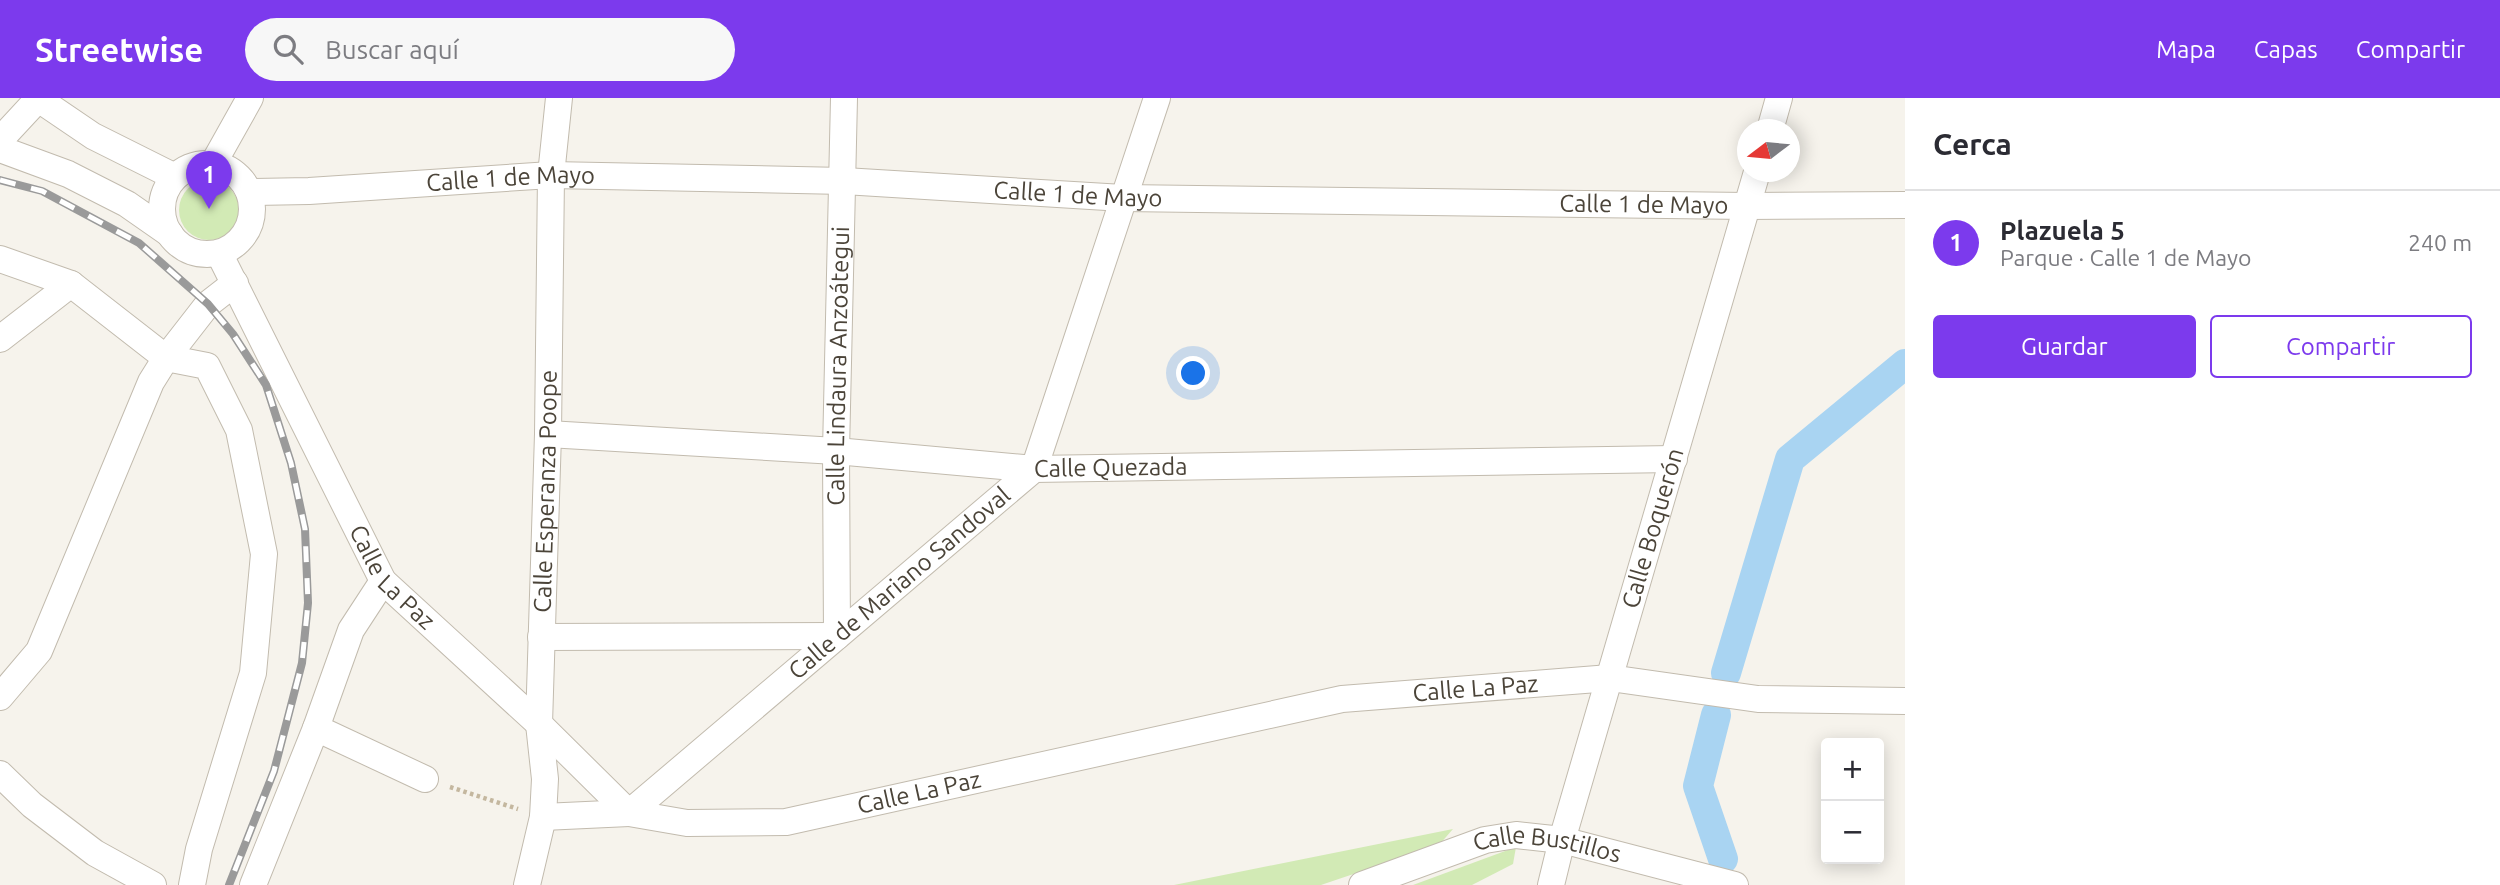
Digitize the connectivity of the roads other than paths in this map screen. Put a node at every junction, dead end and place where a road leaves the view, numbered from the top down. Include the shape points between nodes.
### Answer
1 (38, 98) edge
2 (250, 98) edge
3 (559, 98) edge
4 (844, 98) edge
5 (1157, 98) edge
6 (1779, 98) edge
7 (1773, 119) edge
8 (0, 140) edge
9 (0, 149) edge
10 (213, 164) junction
11 (551, 176) junction
12 (175, 177) junction
13 (844, 181) junction
14 (1754, 182) edge
15 (249, 192) junction
16 (1123, 198) junction
17 (1905, 205) edge
18 (1747, 206) junction
19 (170, 234) junction
20 (219, 253) junction
21 (0, 259) edge
22 (235, 283) junction
23 (71, 284) junction
24 (0, 339) edge
25 (166, 358) junction
26 (548, 435) junction
27 (835, 451) junction
28 (1674, 459) junction
29 (1034, 469) junction
30 (383, 581) junction
31 (837, 636) junction
32 (541, 637) junction
33 (1610, 678) junction
34 (0, 697) edge
35 (1905, 701) edge
36 (539, 724) junction
37 (316, 728) junction
38 (0, 774) edge
39 (425, 779) road end
40 (629, 813) junction
41 (542, 817) junction
42 (1562, 840) junction
43 (153, 885) edge
44 (192, 885) edge
45 (253, 885) edge
46 (527, 885) edge
47 (1362, 885) edge
48 (1552, 885) edge
49 (1735, 885) edge

1 - 8 street
1 - 12 street via 93,136
2 - 10 street
3 - 11 street, Calle Esperanza Poope
4 - 13 street, Calle Lindaura Anzoátegui
5 - 16 street, Calle de Mariano Sandoval
6 - 7 street
9 - 19 street via 68,174 127,204
10 - 12 street via 198,164
10 - 15 street via 237,175
11 - 13 street, Calle 1 de Mayo
11 - 15 street, Calle 1 de Mayo
11 - 26 street, Calle Esperanza Poope
12 - 19 street via 163,200 162,214
13 - 16 street, Calle 1 de Mayo
13 - 27 street, Calle Lindaura Anzoátegui
14 - 18 street, Calle Boquerón
15 - 20 street via 252,211 247,229 236,244
16 - 18 street, Calle 1 de Mayo
16 - 29 street, Calle de Mariano Sandoval
17 - 18 street, Calle 1 de Mayo
18 - 28 street, Calle Boquerón
19 - 20 street via 186,249
20 - 22 street, Calle La Paz
21 - 23 street
22 - 25 street via 208,304
22 - 30 street, Calle La Paz
23 - 24 street
23 - 25 street
25 - 34 street via 151,382 38,651
25 - 44 street via 206,366 239,430 264,554 253,673
26 - 27 street, Calle Quezada
26 - 32 street, Calle Esperanza Poope
27 - 29 street, Calle Quezada
27 - 31 street, Calle Lindaura Anzoátegui
28 - 29 street, Calle Quezada
28 - 33 street, Calle Boquerón
29 - 31 street, Calle de Mariano Sandoval
30 - 36 street, Calle La Paz
30 - 37 street via 351,630
31 - 32 street
31 - 40 street, Calle de Mariano Sandoval
32 - 36 street, Calle Esperanza Poope
33 - 35 street, Calle La Paz via 1758,699
33 - 40 street, Calle La Paz via 1342,699 786,822 687,823
33 - 42 street, Calle Boquerón
36 - 40 street, Calle La Paz
36 - 41 street, Calle Esperanza Poope via 545,779
37 - 39 street
37 - 45 street
38 - 43 street via 32,806 95,853
40 - 41 street
41 - 46 street, Calle Esperanza Poope
42 - 47 street, Calle Bustillos via 1516,835 1485,840
42 - 48 street, Calle Boquerón
42 - 49 street, Calle Bustillos

